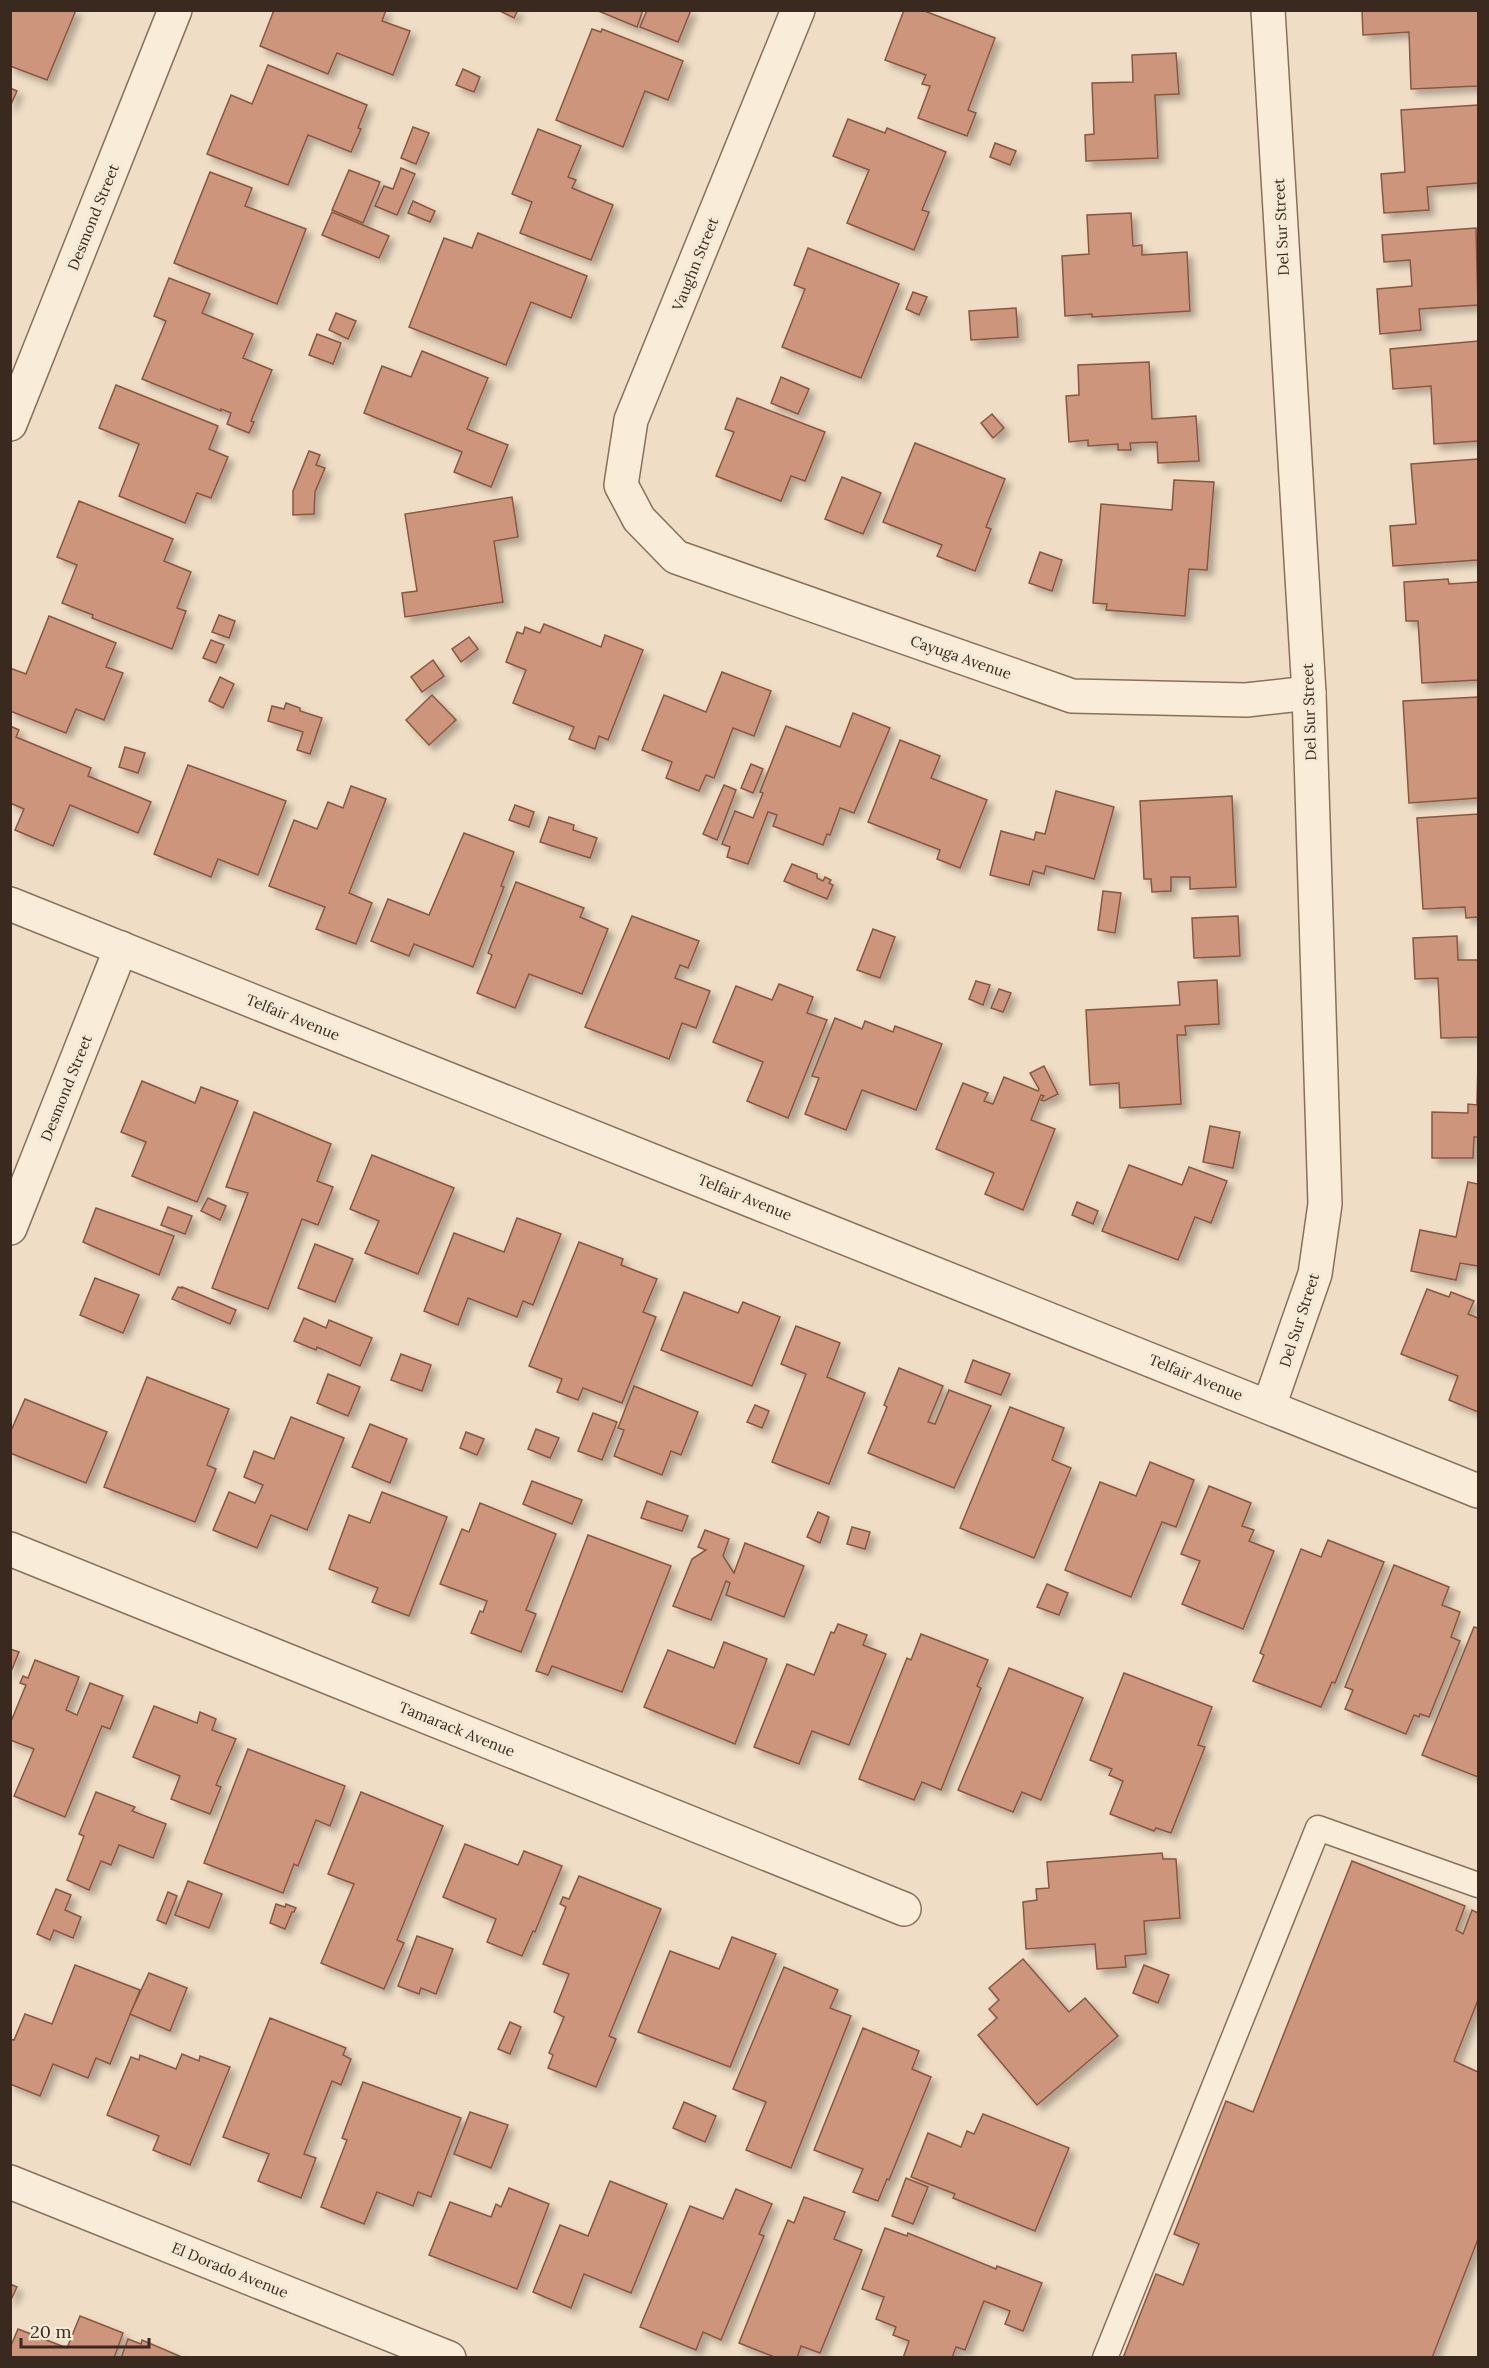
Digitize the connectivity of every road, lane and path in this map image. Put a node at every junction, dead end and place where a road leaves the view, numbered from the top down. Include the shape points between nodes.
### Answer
1 (175, 10) edge
2 (798, 10) edge
3 (1268, 10) edge
4 (10, 424) edge
5 (639, 519) joint
6 (1309, 693) junction
7 (10, 904) edge
8 (121, 948) junction
9 (10, 1228) edge
10 (1269, 1406) junction
11 (1479, 1491) edge
12 (10, 1549) edge
13 (1479, 1885) edge
14 (904, 1909) dead end
15 (10, 2182) edge
16 (448, 2358) edge
17 (1105, 2358) edge

1 - 4 street, Desmond Street
2 - 5 street, Vaughn Street via 631,420 621,485
3 - 6 street, Del Sur Street
5 - 6 street, Cayuga Avenue via 676,557 1072,696 1246,700
6 - 10 street, Del Sur Street via 1325,1203 1315,1274
7 - 8 street, Telfair Avenue
8 - 9 street, Desmond Street
8 - 10 street, Telfair Avenue
10 - 11 street, Telfair Avenue
12 - 14 street, Tamarack Avenue
13 - 17 lane via 1318,1827
15 - 16 street, El Dorado Avenue

